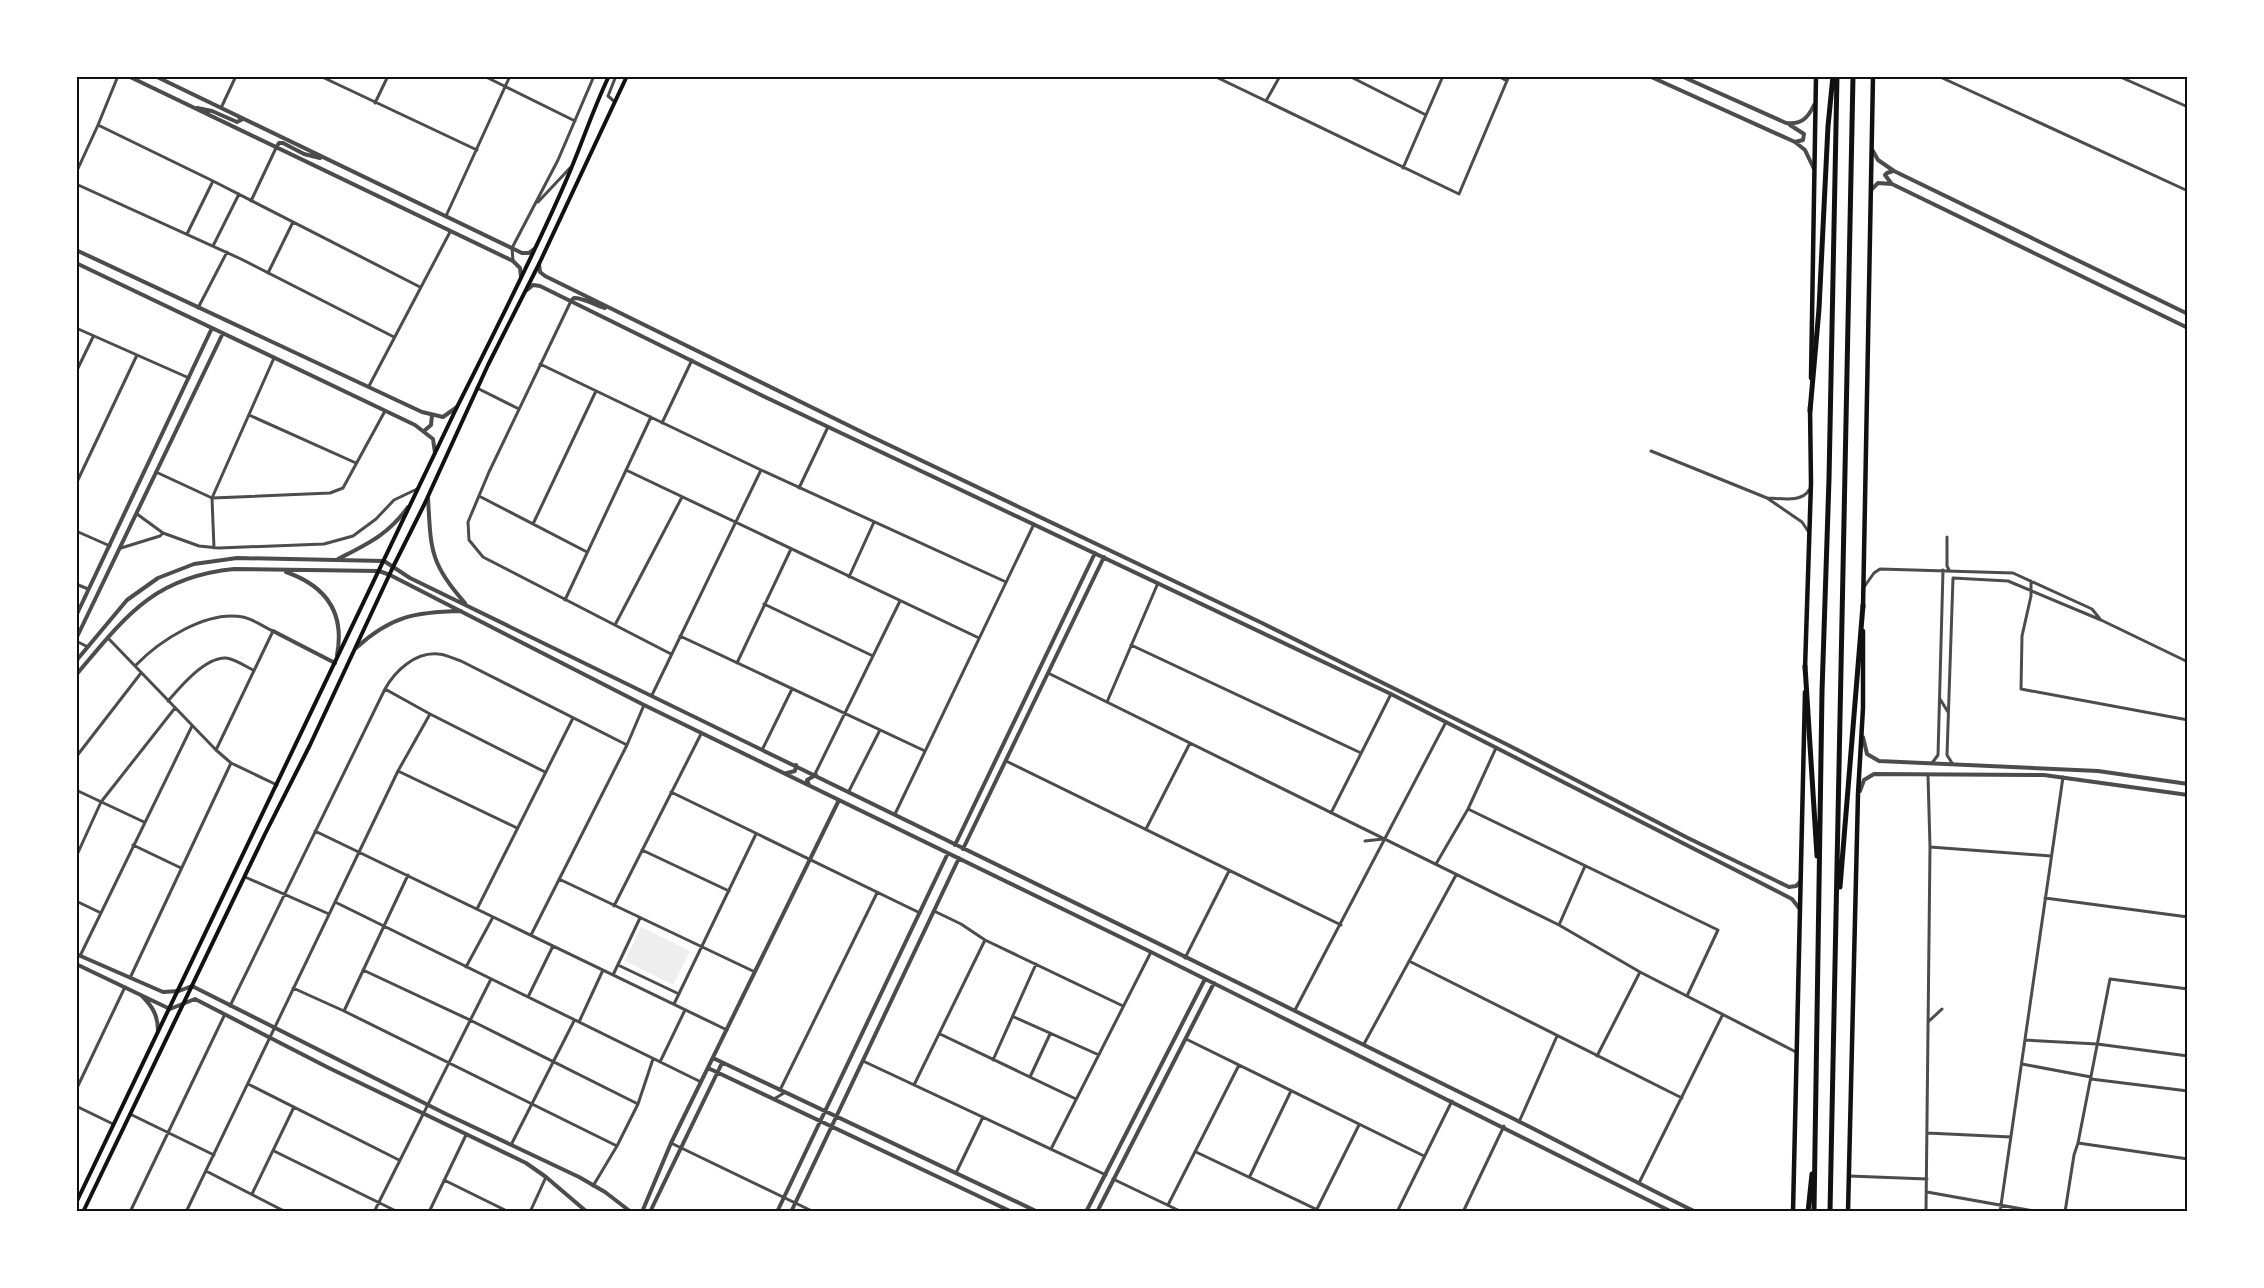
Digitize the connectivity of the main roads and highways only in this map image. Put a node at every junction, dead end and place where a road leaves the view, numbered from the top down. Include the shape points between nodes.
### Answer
1 (609, 76) edge
2 (627, 76) edge
3 (1816, 76) edge
4 (1833, 76) edge
5 (1838, 76) edge
6 (1853, 76) edge
7 (1873, 76) edge
8 (1810, 411) junction
9 (1863, 604) junction
10 (1805, 666) junction
11 (1820, 902) junction
12 (1836, 952) junction
13 (1816, 1133) junction
14 (76, 1203) edge
15 (82, 1212) edge
16 (1793, 1212) edge
17 (1808, 1212) edge
18 (1814, 1212) edge
19 (1830, 1212) edge
20 (1848, 1212) edge

1 - 14 main road via 521,278
2 - 15 main road via 310,746
3 - 8 main road
4 - 8 highway
5 - 11 highway
6 - 12 highway
7 - 9 main road
8 - 10 main road
9 - 12 highway
9 - 20 main road
10 - 11 highway
10 - 16 main road
11 - 13 highway
12 - 19 highway
13 - 17 highway
13 - 18 highway

